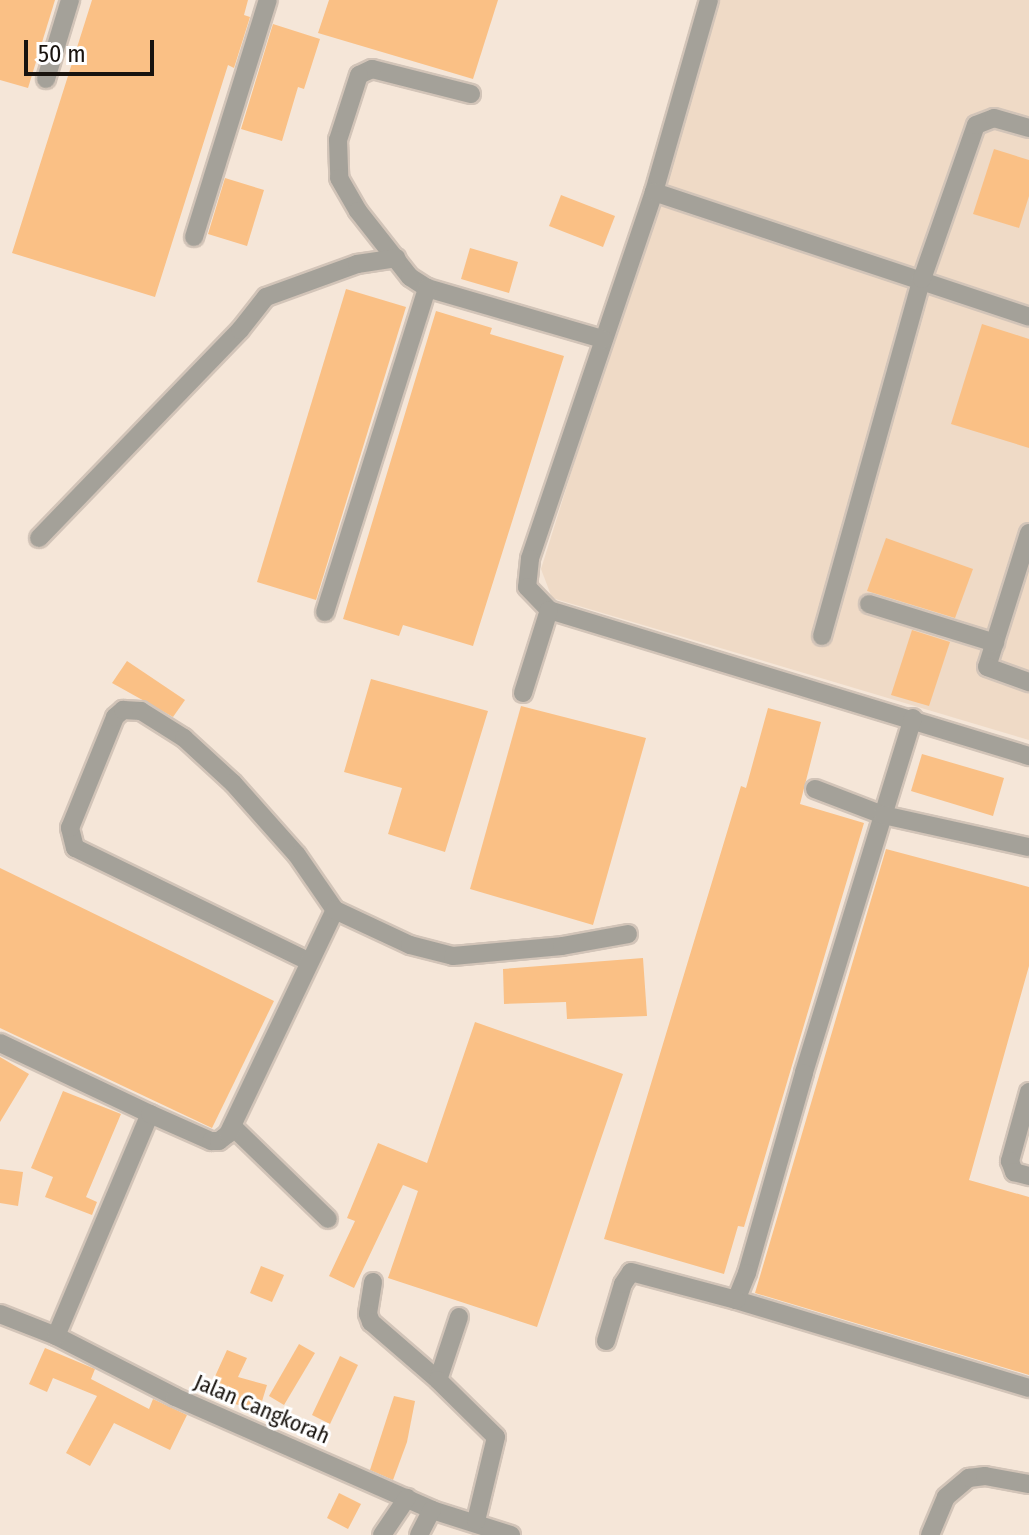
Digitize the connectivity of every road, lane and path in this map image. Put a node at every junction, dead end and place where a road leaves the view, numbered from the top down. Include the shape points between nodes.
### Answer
1 (70, 0) edge
2 (268, 0) edge
3 (709, 0) edge
4 (46, 79) dead end
5 (471, 94) dead end
6 (1029, 128) edge
7 (654, 192) junction
8 (194, 237) dead end
9 (397, 258) junction
10 (922, 279) junction
11 (427, 288) junction
12 (1029, 317) edge
13 (603, 339) junction
14 (1029, 533) edge
15 (39, 538) dead end
16 (869, 604) dead end
17 (549, 610) junction
18 (325, 612) dead end
19 (822, 636) dead end
20 (995, 643) junction
21 (1029, 682) edge
22 (523, 693) dead end
23 (913, 718) junction
24 (1029, 756) edge
25 (815, 789) dead end
26 (883, 815) junction
27 (1029, 847) edge
28 (335, 910) junction
29 (628, 934) dead end
30 (308, 961) junction
31 (0, 1043) edge
32 (1027, 1103) edge
33 (150, 1114) junction
34 (233, 1127) junction
35 (1029, 1176) edge
36 (328, 1219) dead end
37 (373, 1282) dead end
38 (736, 1300) junction
39 (0, 1314) edge
40 (459, 1317) dead end
41 (56, 1336) junction
42 (606, 1341) dead end
43 (438, 1380) junction
44 (1029, 1388) edge
45 (1029, 1484) edge
46 (407, 1498) junction
47 (432, 1510) junction
48 (476, 1521) junction
49 (382, 1535) edge
50 (419, 1535) edge
51 (511, 1535) edge
52 (930, 1535) edge

1 - 4 street
2 - 8 street
3 - 7 street
5 - 9 street via 372,69 359,75 352,88 338,140 339,178
6 - 10 street via 994,118 976,125
7 - 10 street
7 - 13 street
9 - 11 street via 410,277
9 - 15 street via 357,264 266,297
10 - 12 street
10 - 19 street
11 - 13 street
11 - 18 street
13 - 17 street via 527,575 527,587
14 - 20 street
16 - 20 street
17 - 22 street
17 - 23 street
20 - 21 street via 987,669
23 - 24 street via 973,729
23 - 26 street
25 - 26 street
26 - 27 street
26 - 38 street
28 - 29 street via 410,945 453,956
28 - 30 street
28 - 30 street via 297,855 184,738 141,711 123,710 115,717 70,828 75,848
30 - 34 street
31 - 33 street
32 - 35 street via 1010,1166
33 - 34 street via 211,1141 224,1139
33 - 41 street
34 - 36 street
37 - 43 street via 371,1322
38 - 42 street via 631,1272
38 - 44 street
39 - 41 street, Jalan Cangkorah
40 - 43 street
41 - 46 street, Jalan Cangkorah via 175,1397
43 - 48 street via 496,1437
45 - 52 street via 969,1478 946,1497
46 - 47 street, Jalan Cangkorah
46 - 49 street
47 - 48 street, Jalan Cangkorah
47 - 50 street
48 - 51 street, Jalan Cangkorah

